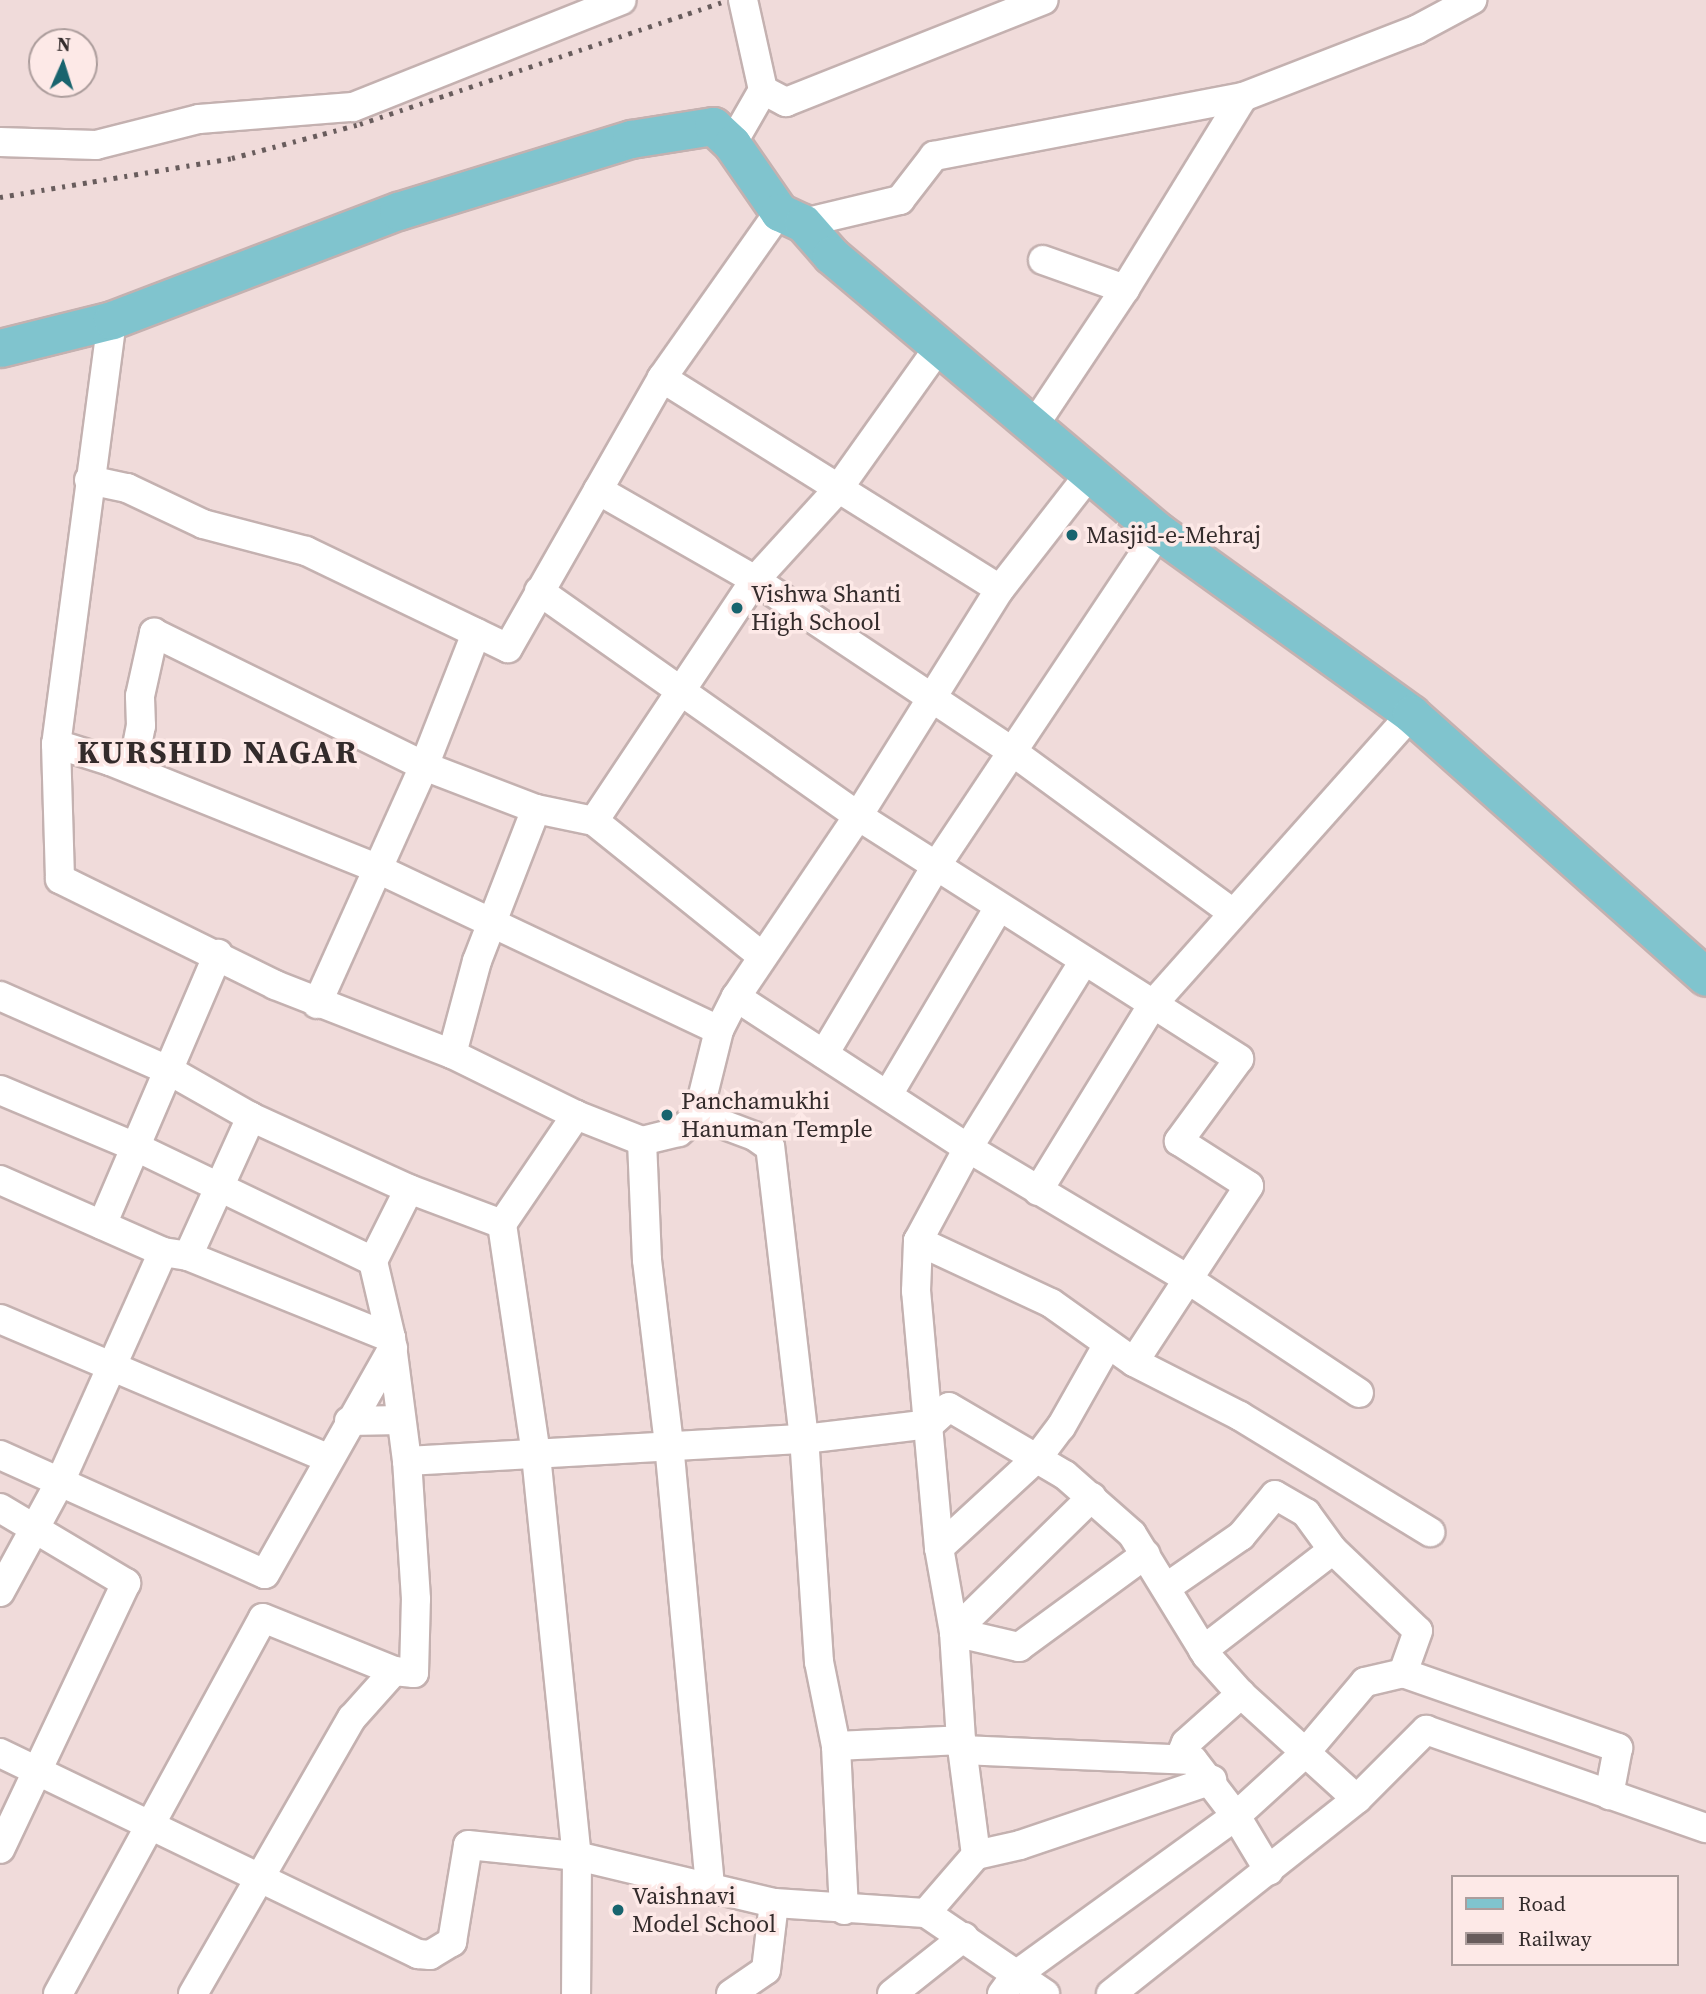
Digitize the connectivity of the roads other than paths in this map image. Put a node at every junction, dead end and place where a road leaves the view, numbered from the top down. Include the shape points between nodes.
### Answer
1 (622, 0) edge
2 (743, 0) edge
3 (1043, 0) edge
4 (1472, 0) edge
5 (764, 90) junction
6 (1243, 97) junction
7 (0, 142) edge
8 (732, 145) junction
9 (791, 218) junction
10 (1043, 260) dead end
11 (1125, 289) junction
12 (112, 320) junction
13 (939, 346) junction
14 (0, 348) edge
15 (662, 378) junction
16 (1033, 427) junction
17 (1088, 476) junction
18 (89, 480) junction
19 (838, 489) junction
20 (597, 490) junction
21 (1159, 533) junction
22 (755, 580) junction
23 (1000, 589) junction
24 (539, 591) junction
25 (476, 633) junction
26 (682, 689) junction
27 (931, 697) junction
28 (1412, 714) junction
29 (56, 744) junction
30 (1013, 752) junction
31 (110, 761) junction
32 (424, 766) junction
33 (536, 810) junction
34 (858, 816) junction
35 (594, 821) junction
36 (936, 866) junction
37 (378, 869) junction
38 (999, 906) junction
39 (1233, 913) junction
40 (490, 923) junction
41 (218, 954) junction
42 (762, 956) junction
43 (1084, 961) junction
44 (1706, 977) edge
45 (736, 997) junction
46 (317, 1004) junction
47 (1153, 1004) junction
48 (4, 1007) edge
49 (719, 1030) junction
50 (452, 1054) junction
51 (824, 1054) junction
52 (170, 1071) junction
53 (0, 1090) edge
54 (889, 1093) junction
55 (576, 1115) junction
56 (698, 1115) junction
57 (251, 1117) junction
58 (642, 1141) junction
59 (138, 1148) junction
60 (968, 1148) junction
61 (0, 1180) edge
62 (219, 1188) junction
63 (410, 1189) junction
64 (1038, 1191) junction
65 (502, 1224) junction
66 (102, 1225) junction
67 (918, 1241) junction
68 (175, 1254) junction
69 (373, 1261) junction
70 (1189, 1280) junction
71 (0, 1319) edge
72 (392, 1343) junction
73 (1108, 1344) junction
74 (1134, 1362) junction
75 (114, 1367) junction
76 (1359, 1393) dead end
77 (401, 1420) junction
78 (349, 1421) junction
79 (930, 1424) junction
80 (804, 1439) junction
81 (669, 1444) junction
82 (0, 1455) edge
83 (536, 1455) junction
84 (1038, 1457) junction
85 (328, 1458) junction
86 (407, 1461) junction
87 (60, 1482) junction
88 (1092, 1497) junction
89 (0, 1508) edge
90 (34, 1531) junction
91 (1430, 1532) dead end
92 (939, 1548) junction
93 (1333, 1550) junction
94 (1146, 1554) junction
95 (1167, 1587) junction
96 (0, 1592) edge
97 (954, 1632) junction
98 (1203, 1650) junction
99 (394, 1671) junction
100 (1403, 1673) junction
101 (1241, 1694) junction
102 (961, 1745) junction
103 (836, 1746) junction
104 (1305, 1752) junction
105 (0, 1753) edge
106 (1180, 1757) junction
107 (39, 1770) junction
108 (1212, 1780) junction
109 (1609, 1795) junction
110 (1357, 1799) junction
111 (1236, 1816) junction
112 (150, 1828) junction
113 (1706, 1828) edge
114 (0, 1849) edge
115 (976, 1855) junction
116 (577, 1856) junction
117 (1269, 1871) junction
118 (262, 1875) junction
119 (710, 1885) junction
120 (774, 1903) junction
121 (844, 1910) junction
122 (926, 1913) junction
123 (964, 1937) junction
124 (1009, 1985) edge
125 (58, 1994) edge
126 (193, 1994) edge
127 (576, 1994) edge
128 (731, 1994) edge
129 (892, 1994) edge
130 (1045, 1994) edge
131 (1111, 1994) edge

1 - 7 street via 353,107 199,119 96,145
2 - 5 street
3 - 5 street via 786,102
4 - 6 street via 1416,30
5 - 8 street
6 - 9 street via 934,156 900,200
6 - 11 street
8 - 9 main road
8 - 12 main road via 713,126 631,139 398,211
9 - 13 main road
9 - 15 street
10 - 11 street
11 - 16 street
12 - 14 main road
12 - 18 street
13 - 16 main road
13 - 19 street
15 - 19 street
15 - 20 street
16 - 17 main road
17 - 21 main road
17 - 23 street
18 - 25 street via 127,488 203,524 306,551
18 - 29 street
19 - 22 street
19 - 23 street
20 - 22 street
20 - 24 street
21 - 28 main road
21 - 30 street
22 - 26 street
22 - 27 street
23 - 27 street
24 - 25 street via 508,649
24 - 26 street
25 - 32 street
26 - 34 street
26 - 35 street
27 - 30 street
27 - 34 street
28 - 39 street
28 - 44 main road
29 - 31 street
29 - 41 street via 60,879
30 - 36 street
30 - 39 street
31 - 32 street via 135,757 140,696 154,632
31 - 37 street
32 - 33 street
32 - 37 street
33 - 35 street
33 - 40 street
34 - 36 street
34 - 42 street
35 - 42 street
36 - 38 street
36 - 51 street
37 - 40 street
37 - 46 street
38 - 43 street
38 - 54 street
39 - 47 street
40 - 49 street
40 - 50 street
41 - 46 street
41 - 52 street
42 - 45 street
43 - 47 street
43 - 60 street
45 - 49 street
45 - 51 street
46 - 50 street
47 - 64 street
47 - 70 street via 1239,1059 1179,1140 1248,1186
48 - 52 street
49 - 56 street
50 - 55 street
51 - 54 street
52 - 57 street
52 - 59 street
53 - 59 street
54 - 60 street
55 - 58 street
55 - 65 street
56 - 58 street via 679,1132
56 - 80 street via 754,1136 770,1147
57 - 62 street
57 - 63 street
58 - 81 street via 647,1260
59 - 62 street
59 - 66 street
60 - 64 street
60 - 67 street
61 - 66 street
62 - 68 street
62 - 69 street
63 - 65 street
63 - 69 street
64 - 70 street
65 - 83 street
66 - 68 street
67 - 73 street via 1051,1303
67 - 79 street via 916,1291
68 - 72 street
68 - 75 street
69 - 72 street
70 - 74 street
70 - 76 street
71 - 75 street
72 - 77 street
72 - 78 street
73 - 74 street
73 - 84 street via 1061,1427
74 - 91 street via 1240,1416
75 - 85 street
75 - 87 street
77 - 78 street
77 - 86 street
78 - 85 street
79 - 80 street
79 - 84 street via 949,1407
79 - 92 street
80 - 81 street
80 - 103 street via 819,1662
81 - 83 street
81 - 119 street
82 - 87 street
83 - 86 street
83 - 116 street
84 - 88 street
84 - 92 street
85 - 87 street via 265,1574
86 - 99 street via 416,1600 414,1674
87 - 90 street
88 - 94 street via 1132,1534
88 - 97 street
89 - 90 street
90 - 96 street
90 - 107 street via 125,1583
92 - 97 street
93 - 95 street via 1306,1513 1275,1495 1241,1536
93 - 98 street
93 - 100 street via 1418,1631
94 - 95 street
94 - 97 street via 1019,1647
95 - 98 street
97 - 102 street
98 - 101 street
99 - 112 street via 264,1618
99 - 118 street via 352,1718
100 - 104 street via 1365,1682
100 - 109 street via 1618,1748
101 - 104 street
101 - 106 street via 1186,1743
102 - 103 street
102 - 106 street via 1150,1760
102 - 115 street
103 - 121 street
104 - 110 street
104 - 111 street
105 - 107 street
106 - 108 street via 1193,1760
107 - 112 street
107 - 114 street
108 - 111 street
108 - 115 street via 1020,1845
109 - 110 street via 1426,1730
109 - 113 street
110 - 117 street
111 - 117 street
111 - 124 street
112 - 118 street
112 - 125 street
115 - 122 street
116 - 118 street via 468,1845 452,1942 430,1955 418,1954
116 - 119 street
116 - 127 street
117 - 131 street via 1189,1928
118 - 126 street
119 - 120 street
120 - 121 street
120 - 128 street via 766,1969
121 - 122 street
122 - 123 street
123 - 124 street
123 - 129 street
124 - 130 street

